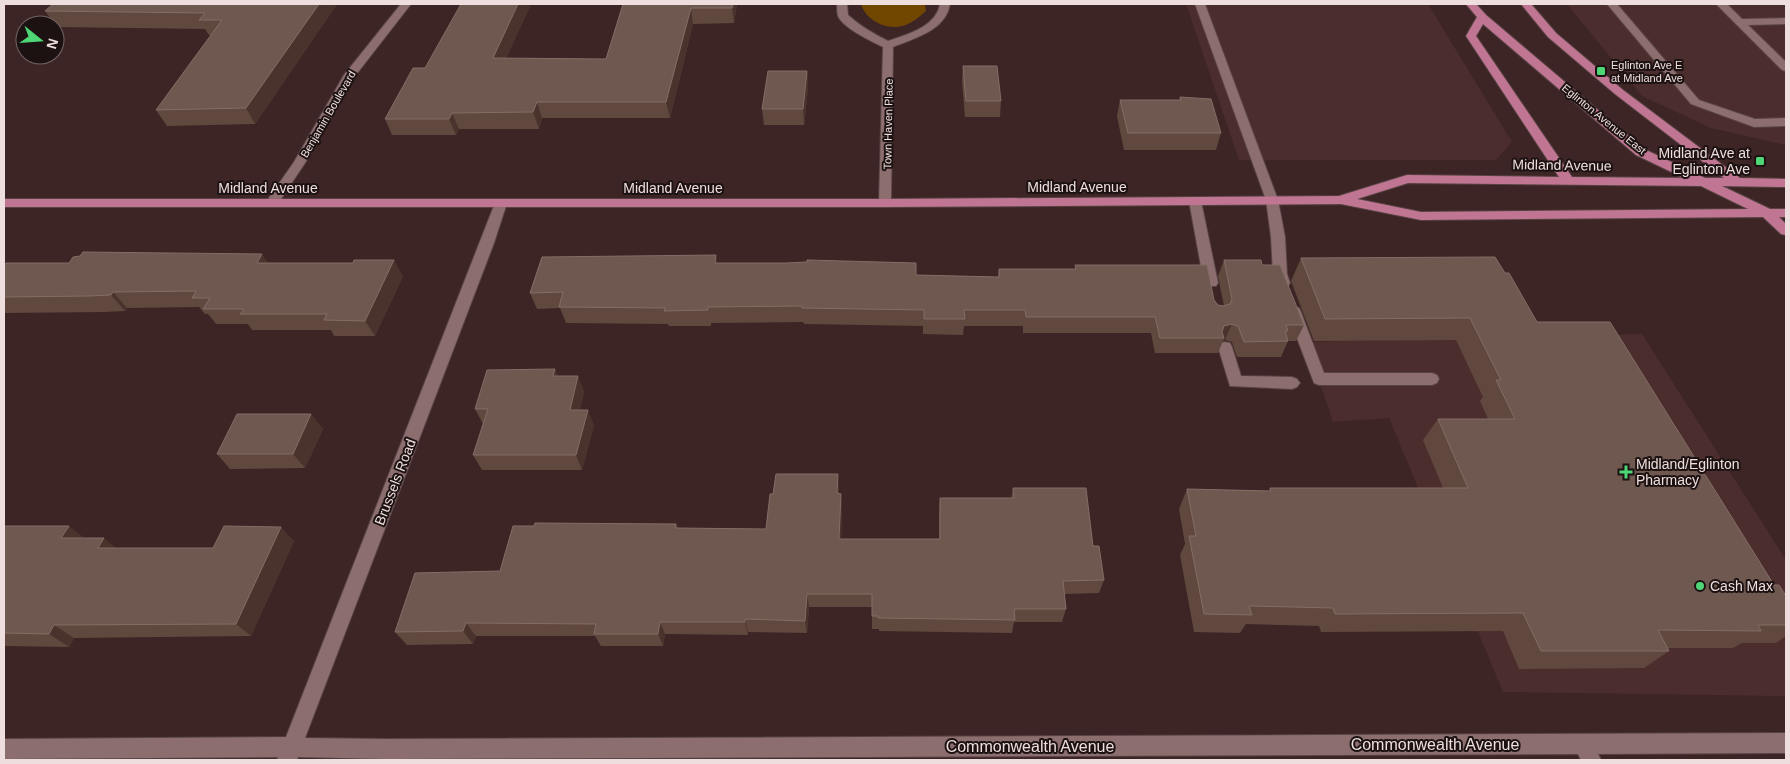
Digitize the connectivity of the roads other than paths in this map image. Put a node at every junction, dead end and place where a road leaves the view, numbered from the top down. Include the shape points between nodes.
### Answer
1 (406, 4) edge
2 (842, 4) edge
3 (945, 4) edge
4 (1200, 4) edge
5 (1472, 4) edge
6 (1526, 4) edge
7 (1612, 4) edge
8 (1722, 4) edge
9 (1482, 17) junction
10 (1786, 21) edge
11 (1742, 22) junction
12 (888, 45) junction
13 (1786, 68) edge
14 (1786, 122) edge
15 (1568, 180) junction
16 (1700, 181) junction
17 (1736, 182) junction
18 (1786, 182) edge
19 (1272, 200) junction
20 (1341, 200) junction
21 (1195, 201) junction
22 (272, 202) junction
23 (4, 203) edge
24 (501, 203) junction
25 (885, 203) junction
26 (1766, 213) junction
27 (1786, 213) edge
28 (1786, 231) edge
29 (1214, 300) edge
30 (1225, 347) edge
31 (1432, 379) dead end
32 (1292, 383) dead end
33 (1786, 743) edge
34 (4, 749) edge
35 (1587, 752) edge
36 (289, 753) edge

1 - 22 street, Benjamin Boulevard via 350,75 299,163
2 - 12 street via 843,16 850,23
3 - 12 street via 942,16 933,25
4 - 19 street
5 - 9 main road, Eglinton Avenue East
6 - 17 main road, Eglinton Avenue East via 1552,35 1596,73
7 - 14 street via 1695,102 1754,123
8 - 11 street
9 - 15 main road via 1471,36
9 - 16 main road, Eglinton Avenue East via 1640,152
10 - 11 street
11 - 13 street
12 - 25 street, Town Haven Place
15 - 16 main road, Midland Avenue
15 - 20 main road, Midland Avenue via 1408,179
16 - 17 main road, Midland Avenue
16 - 26 main road, Eglinton Avenue East
17 - 18 main road, Midland Avenue
17 - 26 main road, Eglinton Avenue East
19 - 20 main road, Midland Avenue
19 - 21 main road, Midland Avenue
19 - 31 street via 1280,274 1319,380
20 - 26 main road, Midland Avenue via 1421,216
21 - 25 main road, Midland Avenue
21 - 29 street
22 - 23 main road, Midland Avenue
22 - 24 main road, Midland Avenue
24 - 25 main road, Midland Avenue
24 - 36 street, Brussels Road
26 - 27 main road, Midland Avenue
26 - 28 main road, Eglinton Avenue East
30 - 32 street via 1235,382
33 - 35 street, Commonwealth Avenue
34 - 36 street, Commonwealth Avenue
35 - 36 street, Commonwealth Avenue via 395,749

